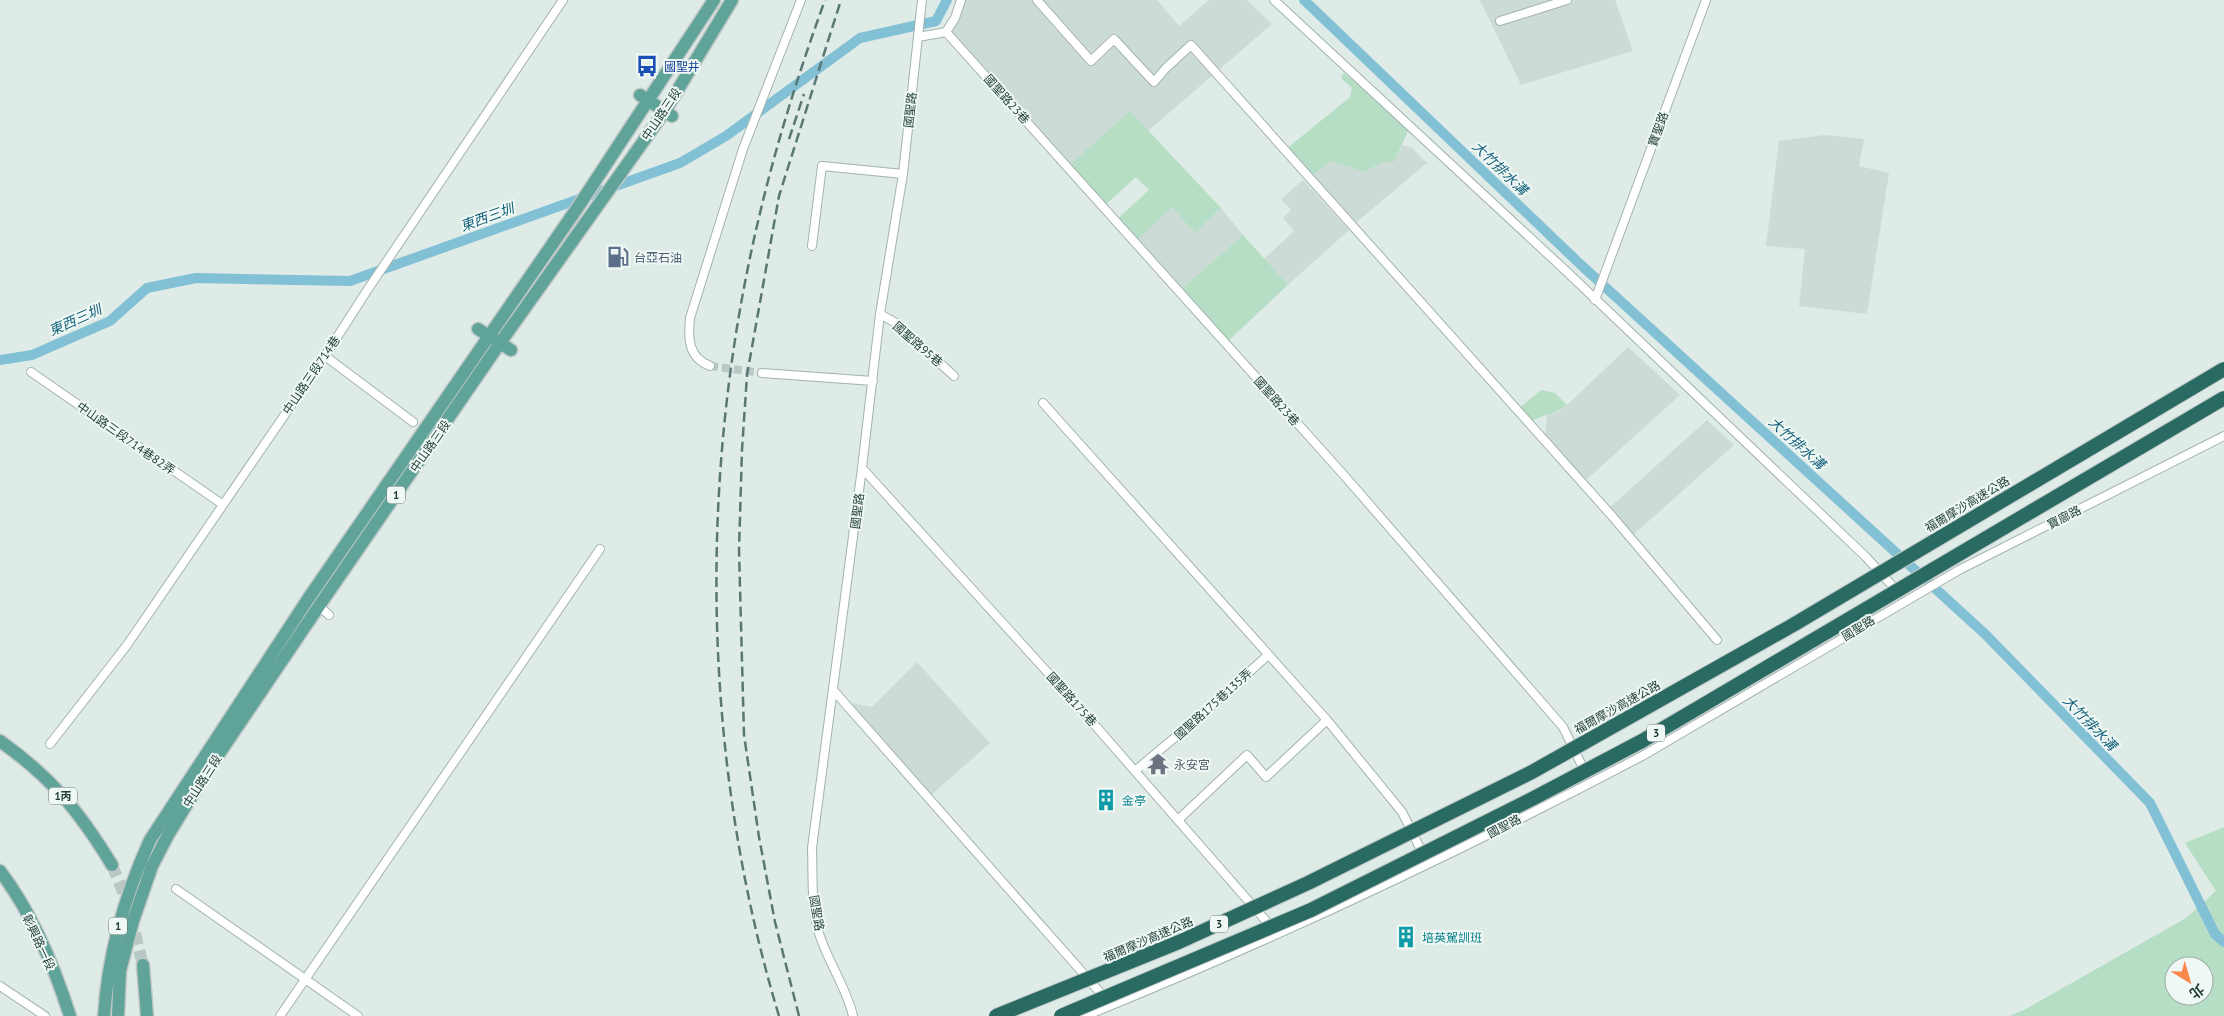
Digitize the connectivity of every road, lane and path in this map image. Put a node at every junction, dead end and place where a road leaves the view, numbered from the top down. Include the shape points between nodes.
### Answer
1 (562, 0) edge
2 (714, 0) edge
3 (732, 0) edge
4 (801, 0) edge
5 (922, 0) edge
6 (961, 0) edge
7 (1037, 0) edge
8 (1274, 0) edge
9 (1567, 0) edge
10 (1706, 0) edge
11 (1500, 21) dead end
12 (946, 32) junction
13 (918, 37) junction
14 (644, 98) junction
15 (668, 113) junction
16 (902, 174) junction
17 (812, 246) dead end
18 (1595, 300) junction
19 (880, 314) junction
20 (484, 333) junction
21 (505, 347) junction
22 (325, 356) junction
23 (710, 366) tunnel mouth
24 (2224, 369) edge
25 (31, 372) dead end
26 (762, 373) tunnel mouth
27 (954, 376) dead end
28 (873, 381) junction
29 (2224, 398) edge
30 (1042, 403) dead end
31 (413, 422) dead end
32 (2224, 436) edge
33 (862, 468) junction
34 (222, 504) junction
35 (600, 548) dead end
36 (1905, 600) junction
37 (319, 606) junction
38 (329, 616) dead end
39 (1717, 640) dead end
40 (1268, 655) junction
41 (834, 691) junction
42 (1327, 720) junction
43 (0, 742) edge
44 (50, 744) dead end
45 (1135, 771) junction
46 (1590, 783) junction
47 (1178, 819) junction
48 (112, 865) tunnel mouth
49 (1428, 865) junction
50 (0, 871) edge
51 (176, 890) dead end
52 (1278, 934) junction
53 (143, 964) tunnel mouth
54 (304, 980) junction
55 (0, 986) edge
56 (1111, 1005) junction
57 (45, 1016) edge
58 (70, 1016) edge
59 (104, 1016) edge
60 (118, 1016) edge
61 (147, 1016) edge
62 (280, 1016) edge
63 (358, 1016) edge
64 (853, 1016) edge
65 (996, 1016) edge
66 (1061, 1016) edge
67 (1085, 1016) edge

1 - 22 street, 中山路三段714巷
2 - 14 main road, 中山路三段 / 1
3 - 15 main road, 中山路三段 / 1
4 - 23 street via 743,149 690,318 690,345 694,355
5 - 13 street, 國聖路
6 - 12 street
7 - 39 street via 1091,61 1114,39 1154,82 1191,45 1612,516
8 - 18 street
9 - 11 street
10 - 18 street, 寶聖路
12 - 13 street
12 - 46 street, 國聖路23巷 via 1342,473 1563,727
13 - 16 street, 國聖路
14 - 15 main road
14 - 20 main road, 中山路三段 / 1
15 - 21 main road, 中山路三段 / 1
16 - 17 street via 822,166
16 - 19 street, 國聖路
18 - 36 street via 1866,557
19 - 27 street, 國聖路95巷 via 896,323
19 - 28 street, 國聖路
20 - 21 main road
20 - 59 main road, 中山路三段 / 1 via 150,840 134,877 110,961
21 - 37 main road, 中山路三段 / 1
22 - 31 street
22 - 34 street, 中山路三段714巷
24 - 65 highway, 福爾摩沙高速公路 / 3, bridge via 1785,630 1532,772 1300,887 1170,946
25 - 34 street, 中山路三段714巷82弄
26 - 28 street
28 - 33 street, 國聖路
29 - 66 highway, 3, bridge via 1634,745 1311,910
30 - 40 street
32 - 36 street, 寶廍路
33 - 41 street, 國聖路
33 - 45 street, 國聖路175巷
34 - 44 street, 中山路三段714巷 via 127,645
35 - 54 street
36 - 46 street, 國聖路 via 1644,755
37 - 38 street
37 - 60 main road, 中山路三段 / 1 via 204,776 152,866 120,971
40 - 42 street
40 - 45 street, 國聖路175巷135弄
41 - 56 street
41 - 64 street, 國聖路 via 812,848 813,896 818,930
42 - 47 street via 1266,777 1247,755
42 - 49 street via 1402,812
43 - 48 main road, 1丙 via 38,769 73,806
45 - 47 street, 國聖路175巷
46 - 49 street, 國聖路
47 - 52 street, 國聖路175巷
49 - 52 street, 國聖路
50 - 58 main road, 彰興路一段 via 38,934
51 - 54 street
52 - 56 street, 國聖路
53 - 61 main road
54 - 62 street
54 - 63 street
55 - 57 street
56 - 67 street, 國聖路

